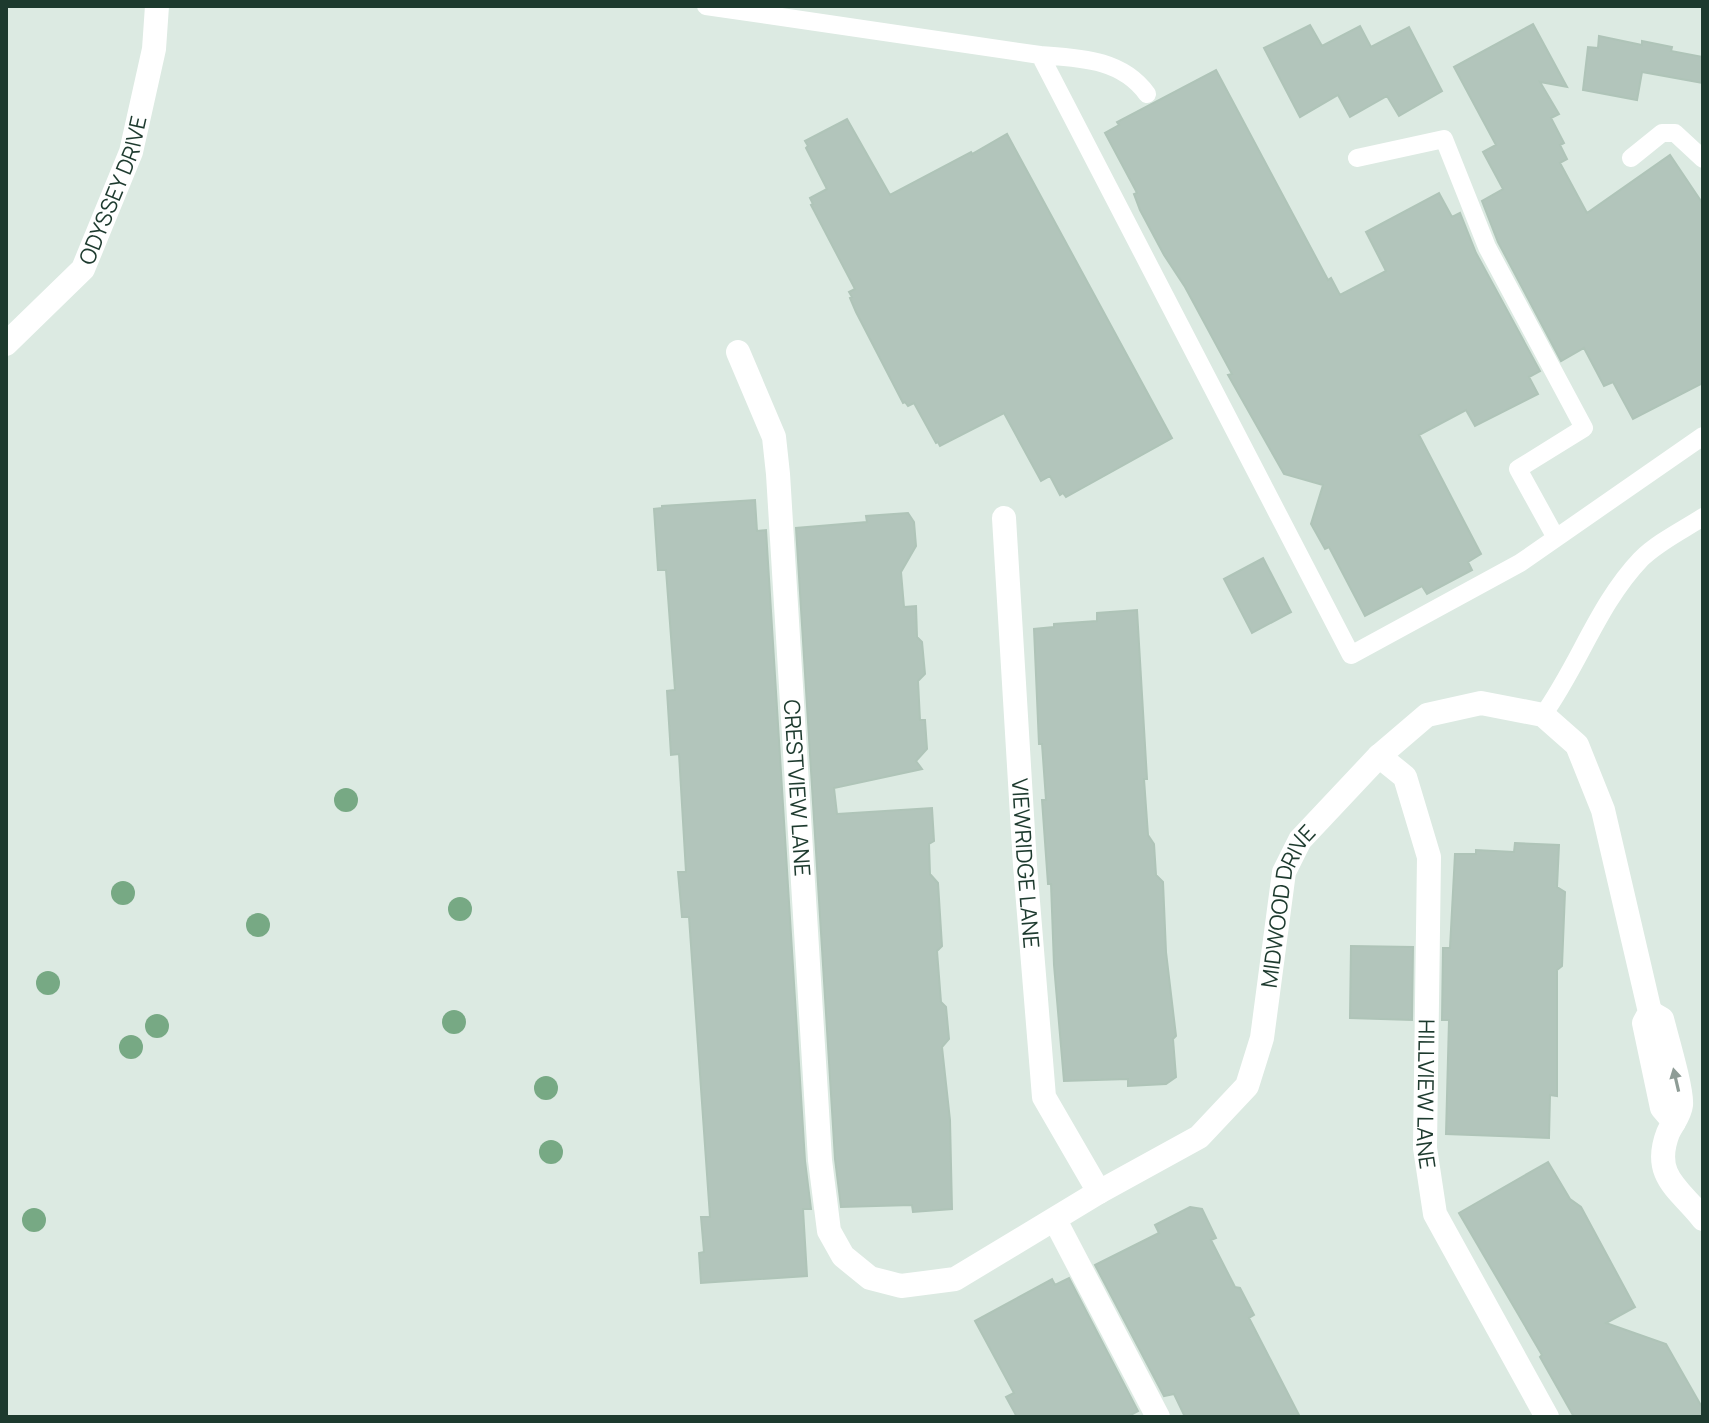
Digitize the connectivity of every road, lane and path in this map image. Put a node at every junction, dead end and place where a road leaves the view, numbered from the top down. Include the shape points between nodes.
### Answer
1 (157, 6) edge
2 (706, 6) edge
3 (1040, 55) junction
4 (1147, 94) dead end
5 (1357, 158) dead end
6 (1631, 158) dead end
7 (1703, 159) edge
8 (6, 344) edge
9 (738, 352) dead end
10 (1703, 436) edge
11 (1703, 517) edge
12 (1004, 518) dead end
13 (1556, 538) junction
14 (1543, 715) junction
15 (1379, 756) junction
16 (1099, 1192) junction
17 (1703, 1219) edge
18 (1055, 1220) junction
19 (829, 1231) joint
20 (1158, 1417) edge
21 (1547, 1417) edge

1 - 8 street, ODYSSEY DRIVE via 154,49 131,152 83,269
2 - 3 lane
3 - 4 lane via 1112,66 1137,80
3 - 13 lane via 1351,655
5 - 13 lane via 1444,139 1487,247 1584,428 1518,469
6 - 7 lane via 1662,133 1675,133
9 - 19 street, CRESTVIEW LANE via 774,437 778,474 820,1160
10 - 13 lane
11 - 14 lane via 1643,556 1591,628
12 - 16 street, VIEWRIDGE LANE via 1044,1097
14 - 15 street, MIDWOOD DRIVE via 1481,703 1427,715
14 - 17 street via 1577,745 1603,810 1650,1012 1644,1023 1662,1108 1674,1122 1663,1167
15 - 16 street, MIDWOOD DRIVE via 1300,840 1284,872 1262,1038 1247,1086 1199,1137
15 - 21 street, HILLVIEW LANE via 1405,777 1429,857 1425,1148 1435,1214
16 - 18 street, MIDWOOD DRIVE
18 - 19 street, MIDWOOD DRIVE via 955,1279 901,1286 870,1278 843,1256
18 - 20 street

